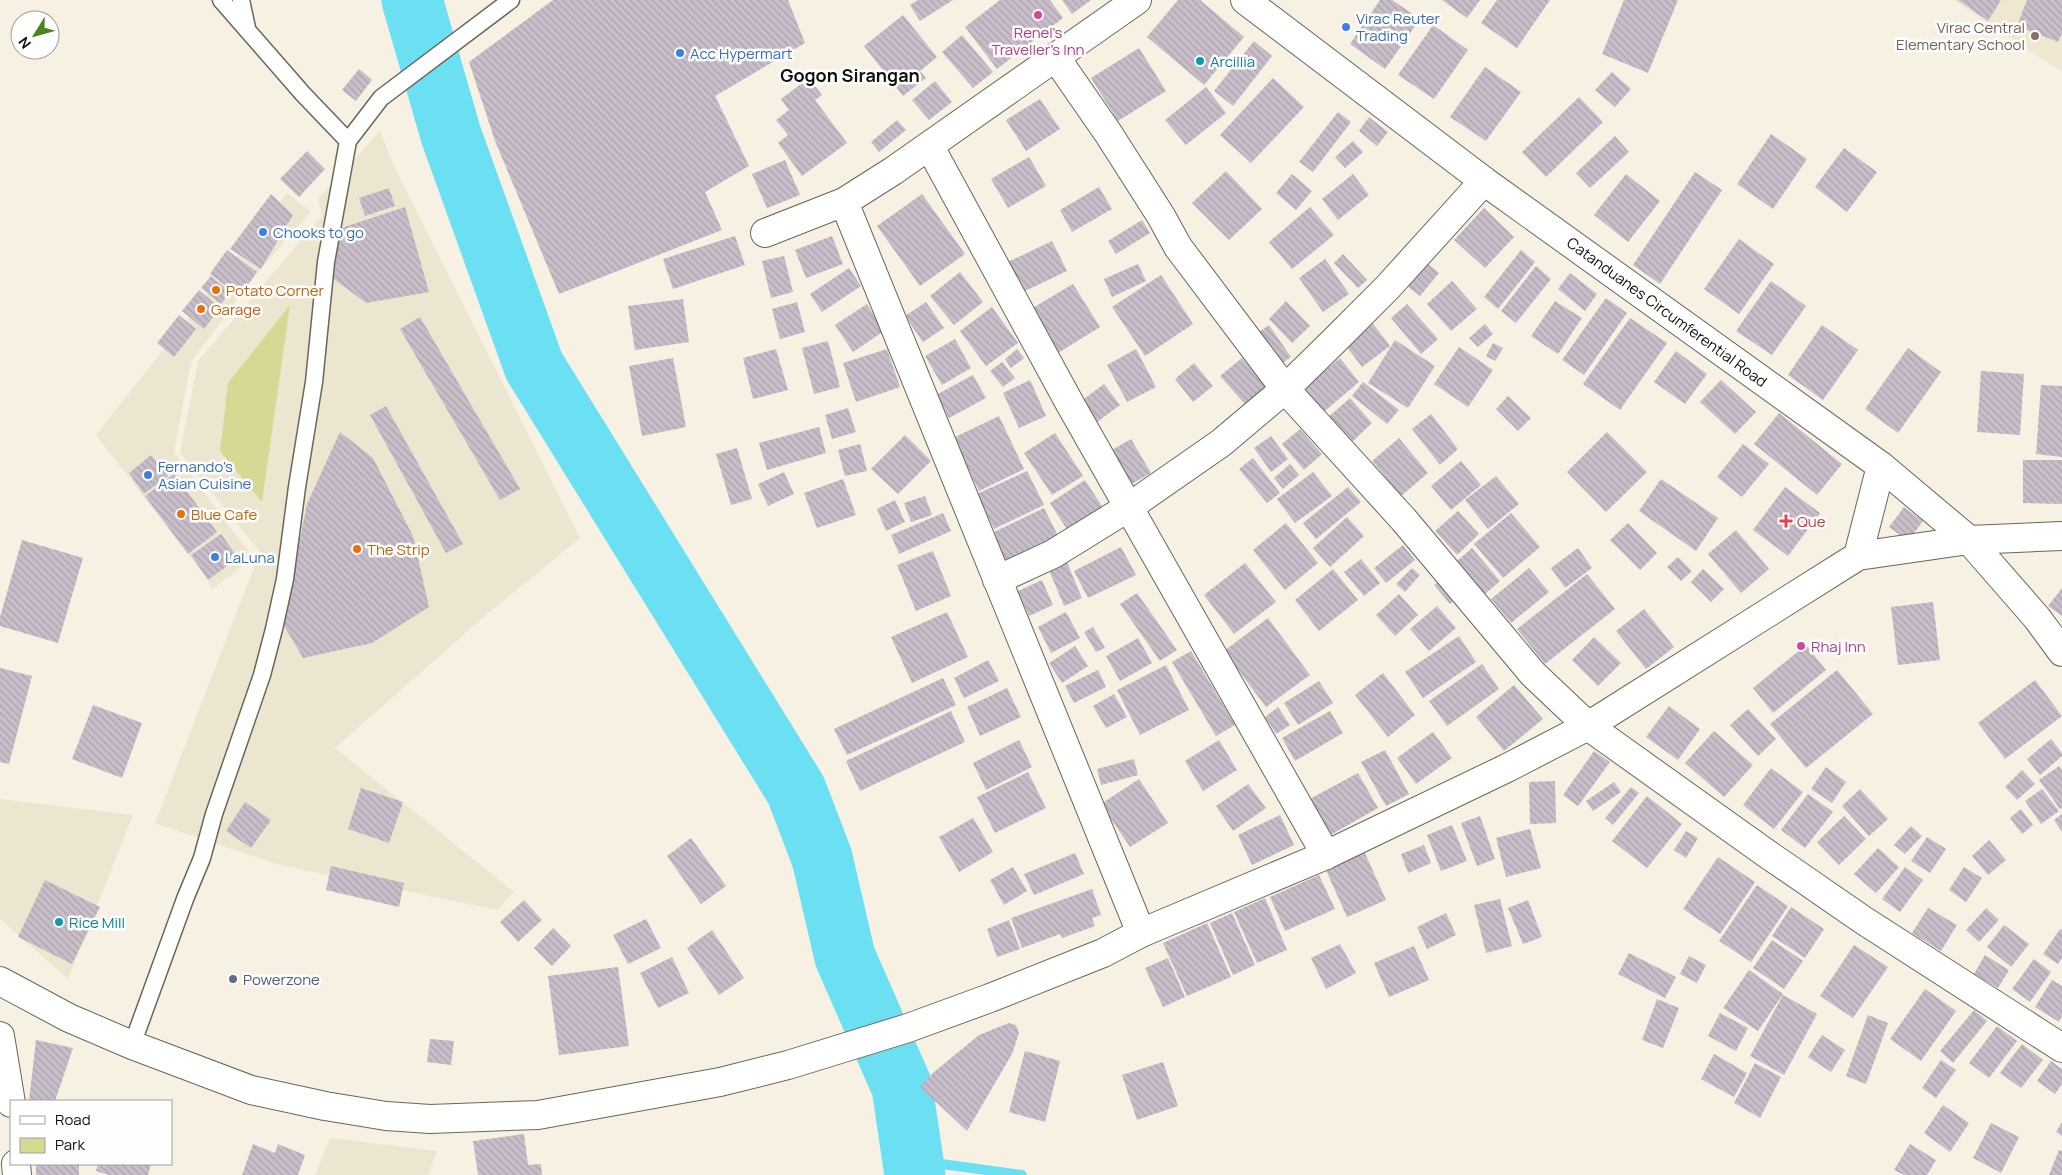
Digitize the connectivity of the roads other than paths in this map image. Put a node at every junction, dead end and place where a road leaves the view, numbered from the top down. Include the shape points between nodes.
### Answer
1 (221, 0) edge
2 (241, 0) edge
3 (511, 0) edge
4 (1137, 0) edge
5 (1245, 0) edge
6 (247, 30) junction
7 (1056, 58) junction
8 (348, 141) junction
9 (930, 147) junction
10 (1484, 181) junction
11 (844, 202) junction
12 (765, 233) dead end
13 (1285, 389) junction
14 (1881, 466) junction
15 (1129, 507) junction
16 (2062, 536) edge
17 (1969, 540) junction
18 (1858, 556) junction
19 (997, 580) junction
20 (2062, 652) edge
21 (1588, 726) junction
22 (1326, 855) junction
23 (1140, 933) junction
24 (0, 981) edge
25 (0, 1036) edge
26 (132, 1045) junction
27 (2062, 1048) edge
28 (11, 1100) edge

1 - 6 lane
2 - 6 lane
3 - 8 lane via 381,98
4 - 7 street
5 - 10 street, Catanduanes Circumferential Road
6 - 8 lane
7 - 9 street
7 - 13 street via 1108,133 1178,246
8 - 26 lane via 326,262 316,363 285,579 274,629 202,858
9 - 11 street
9 - 15 street
10 - 13 street via 1387,288
10 - 14 street, Catanduanes Circumferential Road
11 - 12 street
11 - 19 street
13 - 15 street via 1221,443
13 - 21 street via 1404,520 1516,656
14 - 17 street, Catanduanes Circumferential Road
14 - 18 street
15 - 19 street via 1053,554
15 - 22 street
16 - 17 street
17 - 18 street
17 - 20 street, Catanduanes Circumferential Road
18 - 21 street
19 - 23 street
21 - 22 street
21 - 27 street via 1863,920
22 - 23 street
23 - 26 street via 1103,953 1047,976 908,1028 788,1065 720,1082 538,1115 430,1119 324,1106 251,1090
24 - 26 street via 70,1018
25 - 28 street

